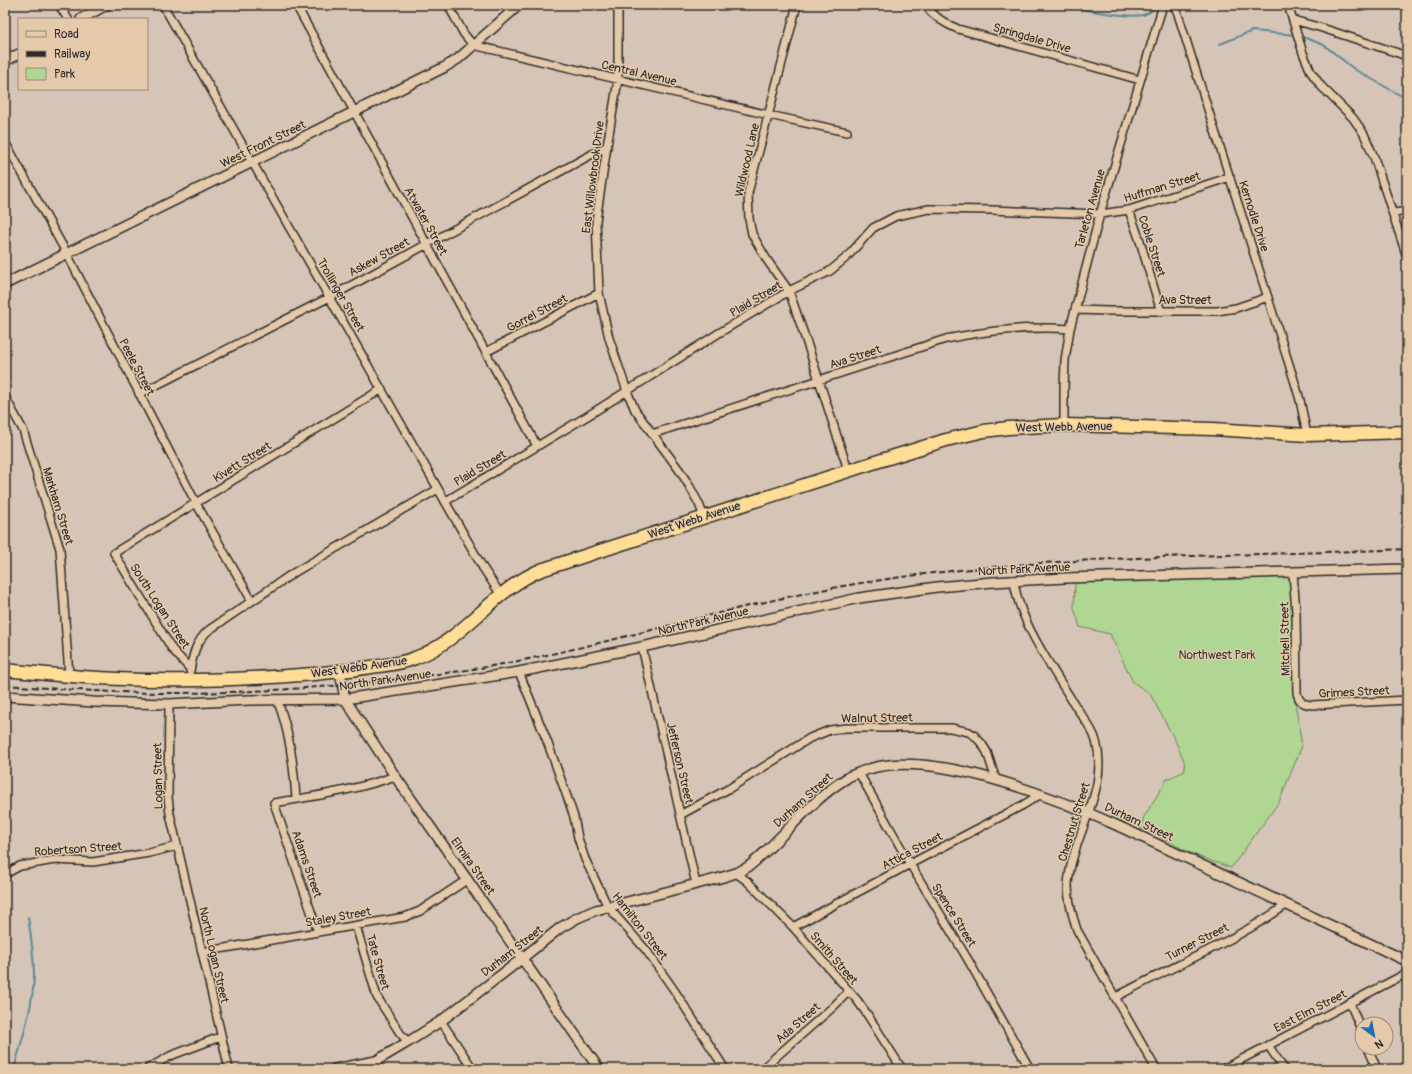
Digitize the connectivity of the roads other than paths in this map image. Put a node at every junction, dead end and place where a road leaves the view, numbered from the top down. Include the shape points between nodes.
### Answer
1 (60, 5) edge
2 (106, 5) edge
3 (163, 5) edge
4 (296, 5) edge
5 (448, 5) edge
6 (519, 5) edge
7 (618, 5) edge
8 (797, 5) edge
9 (926, 5) edge
10 (1163, 5) edge
11 (1173, 5) edge
12 (1288, 5) edge
13 (67, 18) edge
14 (83, 18) edge
15 (1293, 20) junction
16 (473, 45) junction
17 (18, 54) edge
18 (1407, 56) edge
19 (5, 61) edge
20 (618, 80) junction
21 (1140, 80) junction
22 (354, 112) junction
23 (769, 115) junction
24 (847, 132) dead end
25 (5, 142) edge
26 (607, 146) junction
27 (251, 163) junction
28 (1230, 177) junction
29 (1129, 210) junction
30 (1407, 211) edge
31 (1394, 213) junction
32 (1100, 214) junction
33 (427, 244) junction
34 (66, 254) junction
35 (1407, 257) edge
36 (5, 284) edge
37 (789, 291) junction
38 (599, 293) junction
39 (330, 297) junction
40 (1268, 297) junction
41 (1076, 310) junction
42 (1161, 312) junction
43 (1070, 329) junction
44 (486, 352) junction
45 (819, 380) junction
46 (382, 389) junction
47 (626, 391) junction
48 (139, 394) junction
49 (5, 397) edge
50 (1064, 425) junction
51 (1407, 432) edge
52 (652, 434) junction
53 (1307, 435) junction
54 (537, 446) junction
55 (848, 470) junction
56 (438, 489) junction
57 (446, 501) junction
58 (196, 503) junction
59 (704, 517) junction
60 (114, 553) joint
61 (1407, 569) edge
62 (1294, 573) junction
63 (1014, 580) junction
64 (501, 595) junction
65 (252, 600) junction
66 (642, 647) junction
67 (5, 670) edge
68 (340, 672) junction
69 (519, 672) junction
70 (190, 674) junction
71 (69, 675) junction
72 (5, 696) edge
73 (345, 699) junction
74 (277, 700) junction
75 (1407, 700) edge
76 (1303, 703) joint
77 (169, 704) junction
78 (859, 773) junction
79 (395, 776) junction
80 (996, 780) junction
81 (1041, 794) junction
82 (296, 799) junction
83 (1088, 812) junction
84 (680, 815) junction
85 (177, 846) junction
86 (910, 864) junction
87 (736, 873) junction
88 (5, 874) edge
89 (468, 879) junction
90 (696, 884) junction
91 (1286, 905) junction
92 (608, 907) junction
93 (356, 926) junction
94 (793, 927) junction
95 (318, 932) junction
96 (202, 952) junction
97 (523, 959) junction
98 (1407, 961) edge
99 (1407, 973) edge
100 (848, 992) junction
101 (1116, 997) junction
102 (1350, 1003) junction
103 (1355, 1016) edge
104 (441, 1021) junction
105 (220, 1037) junction
106 (408, 1042) junction
107 (1268, 1044) junction
108 (1371, 1056) edge
109 (357, 1067) edge
110 (147, 1069) edge
111 (229, 1069) edge
112 (335, 1069) edge
113 (473, 1069) edge
114 (599, 1069) edge
115 (725, 1069) edge
116 (762, 1069) edge
117 (902, 1069) edge
118 (1030, 1069) edge
119 (1156, 1069) edge
120 (1224, 1069) edge
121 (1284, 1069) edge
122 (1376, 1069) edge

1 - 13 street
2 - 14 street
3 - 27 street, Trollinger Street
4 - 22 street, Atwater Street
5 - 16 street
6 - 16 street, West Front Street
7 - 20 street, East Willowbrook Drive
8 - 23 street, Wildwood Lane
9 - 21 street, Springdale Drive via 936,16 958,29
10 - 21 street, Tarleton Avenue
11 - 28 street, Kernodle Drive
12 - 15 street
15 - 18 street
15 - 31 street via 1311,72 1321,86 1353,118 1364,134
16 - 20 street, Central Avenue
16 - 22 street, West Front Street via 458,60
17 - 19 street
20 - 23 street, Central Avenue
20 - 26 street, East Willowbrook Drive
21 - 32 street, Tarleton Avenue
22 - 27 street, West Front Street
22 - 33 street, Atwater Street
23 - 24 street, Central Avenue
23 - 37 street, Wildwood Lane via 748,193 749,219 752,234
25 - 34 street, Peele Street
26 - 33 street, Askew Street
26 - 38 street, East Willowbrook Drive via 596,221
27 - 34 street, West Front Street
27 - 39 street, Trollinger Street
28 - 29 street, Huffman Street
28 - 40 street, Kernodle Drive
29 - 32 street, Huffman Street
29 - 42 street, Coble Street
30 - 31 street
31 - 35 street
32 - 37 street, Plaid Street via 958,209 908,212 873,228 847,257 830,271
32 - 41 street, Tarleton Avenue
33 - 39 street, Askew Street
33 - 44 street, Atwater Street
34 - 36 street, West Front Street
34 - 48 street, Peele Street
37 - 45 street, Wildwood Lane
37 - 47 street, Plaid Street
38 - 44 street, Gorrel Street
38 - 47 street, East Willowbrook Drive
39 - 46 street, Trollinger Street
39 - 48 street, Askew Street
40 - 42 street, Ava Street via 1236,308 1217,311
40 - 53 street, Kernodle Drive via 1300,400
41 - 42 street, Ava Street
41 - 43 street, Tarleton Avenue
43 - 45 street, Ava Street via 991,332 946,339
43 - 50 street, Tarleton Avenue via 1065,360
44 - 54 street, Atwater Street
45 - 52 street, Ava Street
45 - 55 street, Wildwood Lane
46 - 56 street, Trollinger Street
46 - 58 street, Kivett Street
47 - 52 street, East Willowbrook Drive via 635,410
47 - 54 street, Plaid Street
48 - 58 street, Peele Street
49 - 71 street, Markham Street via 23,430 60,549
50 - 53 highway, West Webb Avenue via 1213,429
50 - 55 highway, West Webb Avenue via 1008,428 970,434
51 - 53 highway, West Webb Avenue
52 - 59 street, East Willowbrook Drive via 680,471
54 - 57 street, Plaid Street
55 - 59 highway, West Webb Avenue
56 - 57 street, Trollinger Street
56 - 65 street, Plaid Street via 295,572
57 - 64 street, Trollinger Street
58 - 60 street, Kivett Street
58 - 65 street, Peele Street
59 - 64 highway, West Webb Avenue via 541,570 520,580
60 - 70 street, South Logan Street
61 - 62 street, North Park Avenue
62 - 63 street, North Park Avenue
62 - 76 street, Mitchell Street via 1297,694
63 - 66 street, North Park Avenue via 859,598
63 - 83 street, Chestnut Street via 1019,604 1031,631 1096,741 1099,774
64 - 68 highway, West Webb Avenue via 448,641 415,659
65 - 70 street, Plaid Street via 202,636 197,644
66 - 69 street, North Park Avenue
66 - 84 street, Jefferson Street
67 - 71 highway, West Webb Avenue
68 - 70 highway, West Webb Avenue via 296,675
68 - 73 street, Elmira Street
69 - 73 street, North Park Avenue
69 - 92 street, Hamilton Street via 569,802 585,859
70 - 71 highway, West Webb Avenue via 103,678
72 - 77 street, North Park Avenue
73 - 74 street, North Park Avenue
73 - 79 street, Elmira Street
74 - 77 street, North Park Avenue
74 - 82 street via 283,714 295,779
75 - 76 street, Grimes Street via 1312,705
77 - 85 street, Logan Street via 168,797
78 - 80 street, Durham Street via 882,766 917,765 957,770
78 - 86 street, Spence Street
78 - 87 street, Durham Street via 848,776 831,789 756,860
79 - 82 street
79 - 89 street, Elmira Street
80 - 81 street, Durham Street
80 - 84 street, Walnut Street via 987,752 969,732 951,728 846,728 830,730 810,738 730,788
81 - 83 street, Durham Street
81 - 86 street, Attica Street
82 - 95 street, Adams Street via 274,803
83 - 91 street, Durham Street
83 - 101 street, Chestnut Street via 1072,865 1068,897 1077,930
84 - 90 street, Jefferson Street
85 - 88 street, Robertson Street via 93,862 48,861 20,866
85 - 96 street, North Logan Street
86 - 94 street, Attica Street
86 - 118 street, Spence Street
87 - 90 street, Durham Street
87 - 94 street, Smith Street
89 - 93 street, Staley Street via 411,915
89 - 97 street, Elmira Street
90 - 92 street, Durham Street
91 - 98 street, Durham Street
91 - 101 street, Turner Street via 1230,938
92 - 97 street, Durham Street via 577,918 560,928
92 - 115 street, Hamilton Street via 646,950
93 - 95 street, Staley Street
93 - 106 street, Tate Street via 376,997
94 - 100 street, Smith Street
95 - 96 street, Staley Street
96 - 105 street, North Logan Street
97 - 104 street, Durham Street
97 - 114 street, Elmira Street
99 - 102 street, East Elm Street
100 - 116 street, Ada Street
100 - 117 street, Smith Street via 867,1014
101 - 119 street, Chestnut Street
102 - 103 street
102 - 107 street, East Elm Street
104 - 106 street, Durham Street
104 - 113 street
105 - 110 street via 170,1056
105 - 111 street, North Logan Street
106 - 109 street, Durham Street via 376,1061
107 - 120 street, East Elm Street
107 - 121 street
108 - 122 street
109 - 112 street, Durham Street

